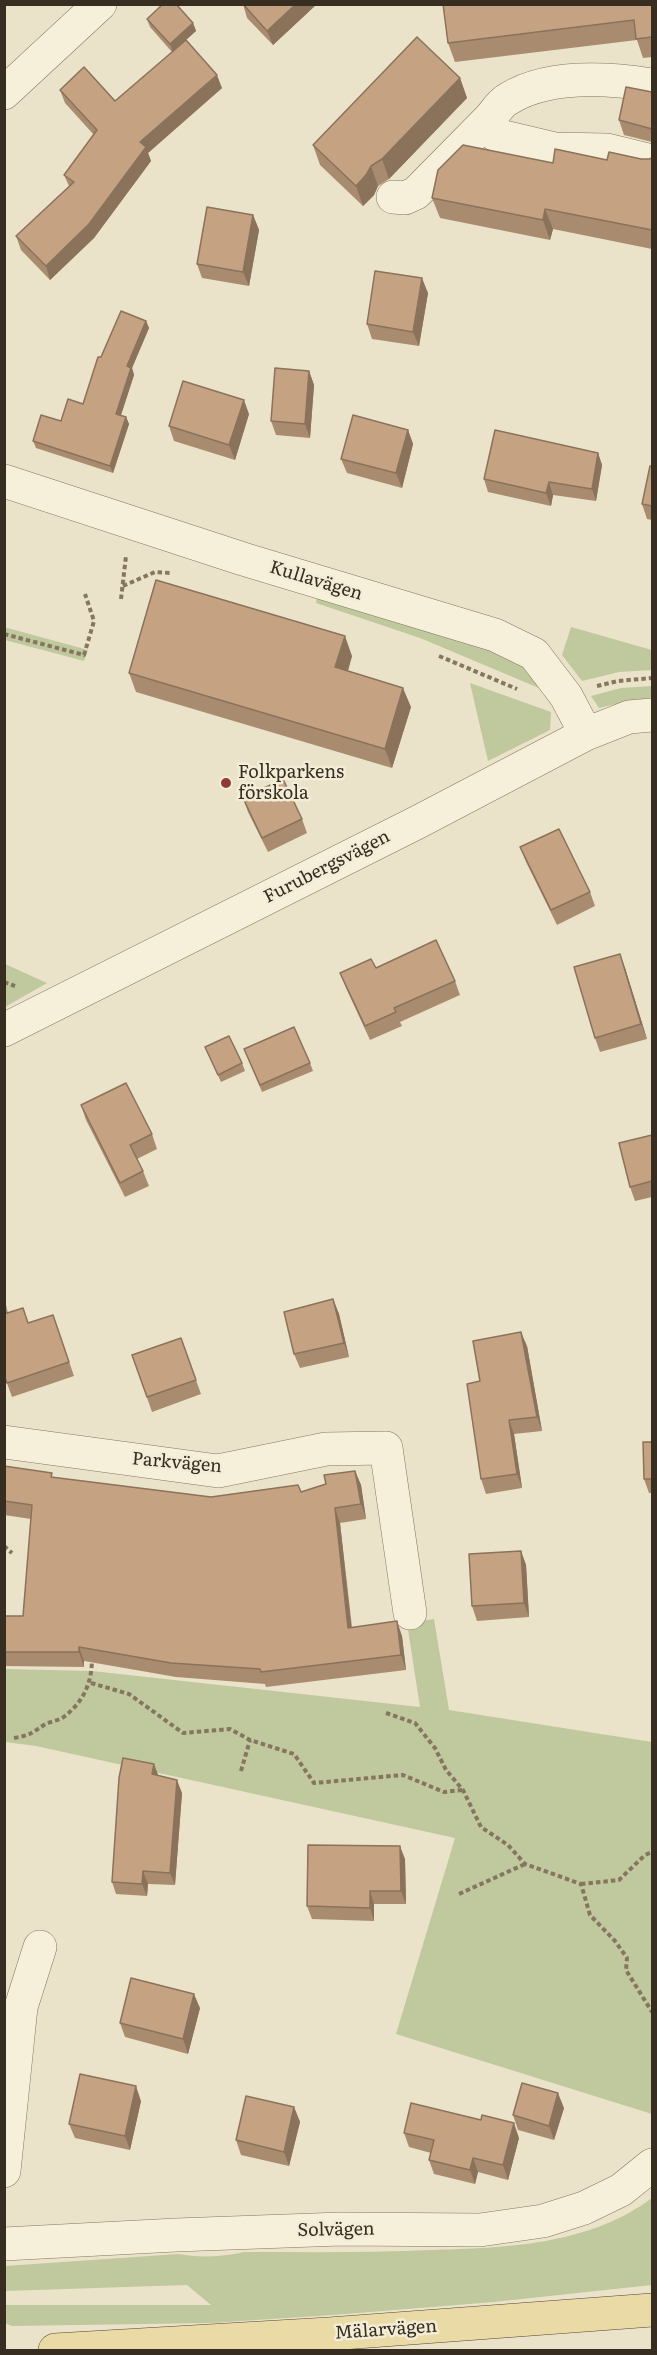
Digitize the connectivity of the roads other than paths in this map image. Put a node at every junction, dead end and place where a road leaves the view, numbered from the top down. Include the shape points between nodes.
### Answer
1 (100, 4) edge
2 (652, 85) edge
3 (4, 93) edge
4 (489, 119) junction
5 (652, 161) edge
6 (393, 198) dead end
7 (4, 481) edge
8 (652, 715) edge
9 (586, 734) junction
10 (4, 1030) edge
11 (4, 1442) edge
12 (410, 1613) dead end
13 (40, 1947) dead end
14 (652, 2165) edge
15 (4, 2171) edge
16 (4, 2244) edge
17 (652, 2308) edge
18 (55, 2350) edge

1 - 3 street
2 - 4 street via 571,81 532,86 505,100
4 - 5 street via 496,135 555,149 607,150
4 - 6 street via 416,193
7 - 9 street, Kullavägen via 495,635 534,654 566,696
8 - 9 street, Furubergsvägen via 629,717
9 - 10 street, Furubergsvägen
11 - 12 street, Parkvägen via 218,1471 326,1449 386,1448
13 - 15 street via 21,2007
14 - 16 street, Solvägen via 621,2190 584,2208 543,2221 480,2230 341,2229
17 - 18 main road, Mälarvägen via 329,2334

